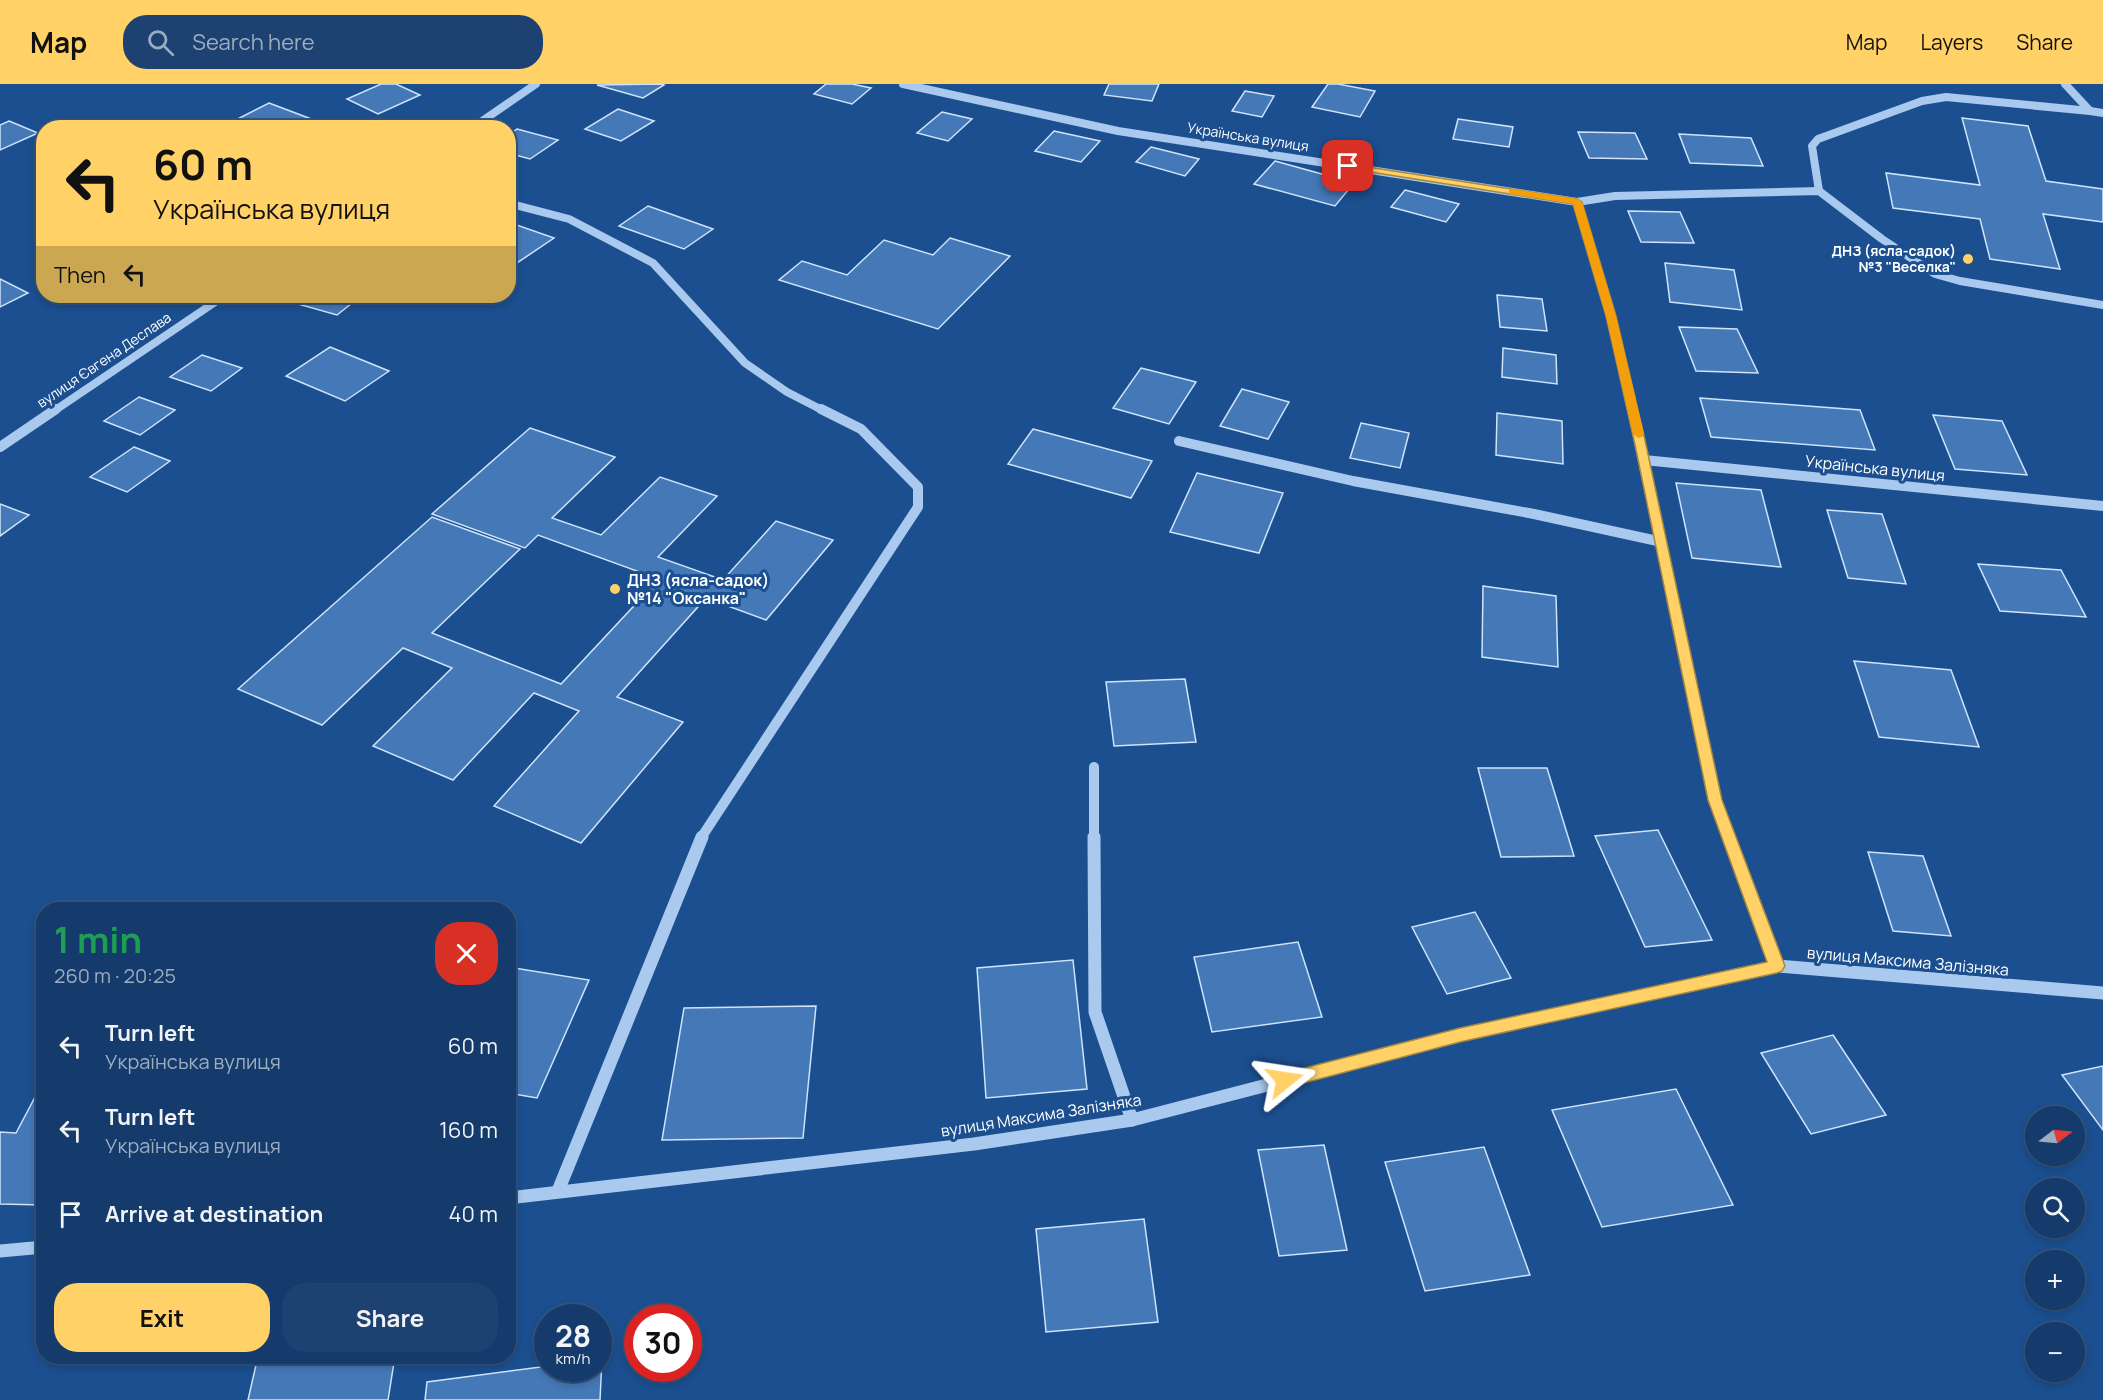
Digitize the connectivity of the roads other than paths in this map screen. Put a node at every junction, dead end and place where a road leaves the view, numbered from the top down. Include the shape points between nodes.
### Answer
1 (536, 84) edge
2 (903, 84) edge
3 (2065, 84) edge
4 (2090, 111) junction
5 (2103, 113) edge
6 (484, 120) edge
7 (1819, 191) junction
8 (1577, 202) junction
9 (516, 205) edge
10 (214, 303) edge
11 (2103, 305) edge
12 (1179, 441) dead end
13 (0, 447) edge
14 (1644, 460) junction
15 (2103, 506) edge
16 (1662, 542) junction
17 (1094, 767) dead end
18 (1777, 966) junction
19 (2103, 993) edge
20 (1132, 1120) junction
21 (558, 1191) junction
22 (516, 1197) edge
23 (36, 1248) edge
24 (0, 1251) edge

1 - 6 street
2 - 8 street, Українська вулиця via 1118,131
3 - 4 street
4 - 5 street
4 - 7 street via 1946,97 1922,101 1818,139 1812,146
7 - 8 street, Українська вулиця via 1616,196
7 - 11 street via 1935,274 1960,282
8 - 14 street via 1611,316
9 - 21 street via 569,219 653,262 745,363 787,392 861,429 918,487 918,507 699,842
10 - 13 street, вулиця Євгена Деслава
12 - 16 street via 1353,481
14 - 15 street, Українська вулиця
14 - 16 street
16 - 18 street via 1715,800
17 - 20 street via 1095,1012
18 - 19 street, вулиця Максима Залізняка
18 - 20 street, вулиця Максима Залізняка via 1460,1035
20 - 21 street, вулиця Максима Залізняка via 974,1144
21 - 22 street, вулиця Максима Залізняка
23 - 24 street

